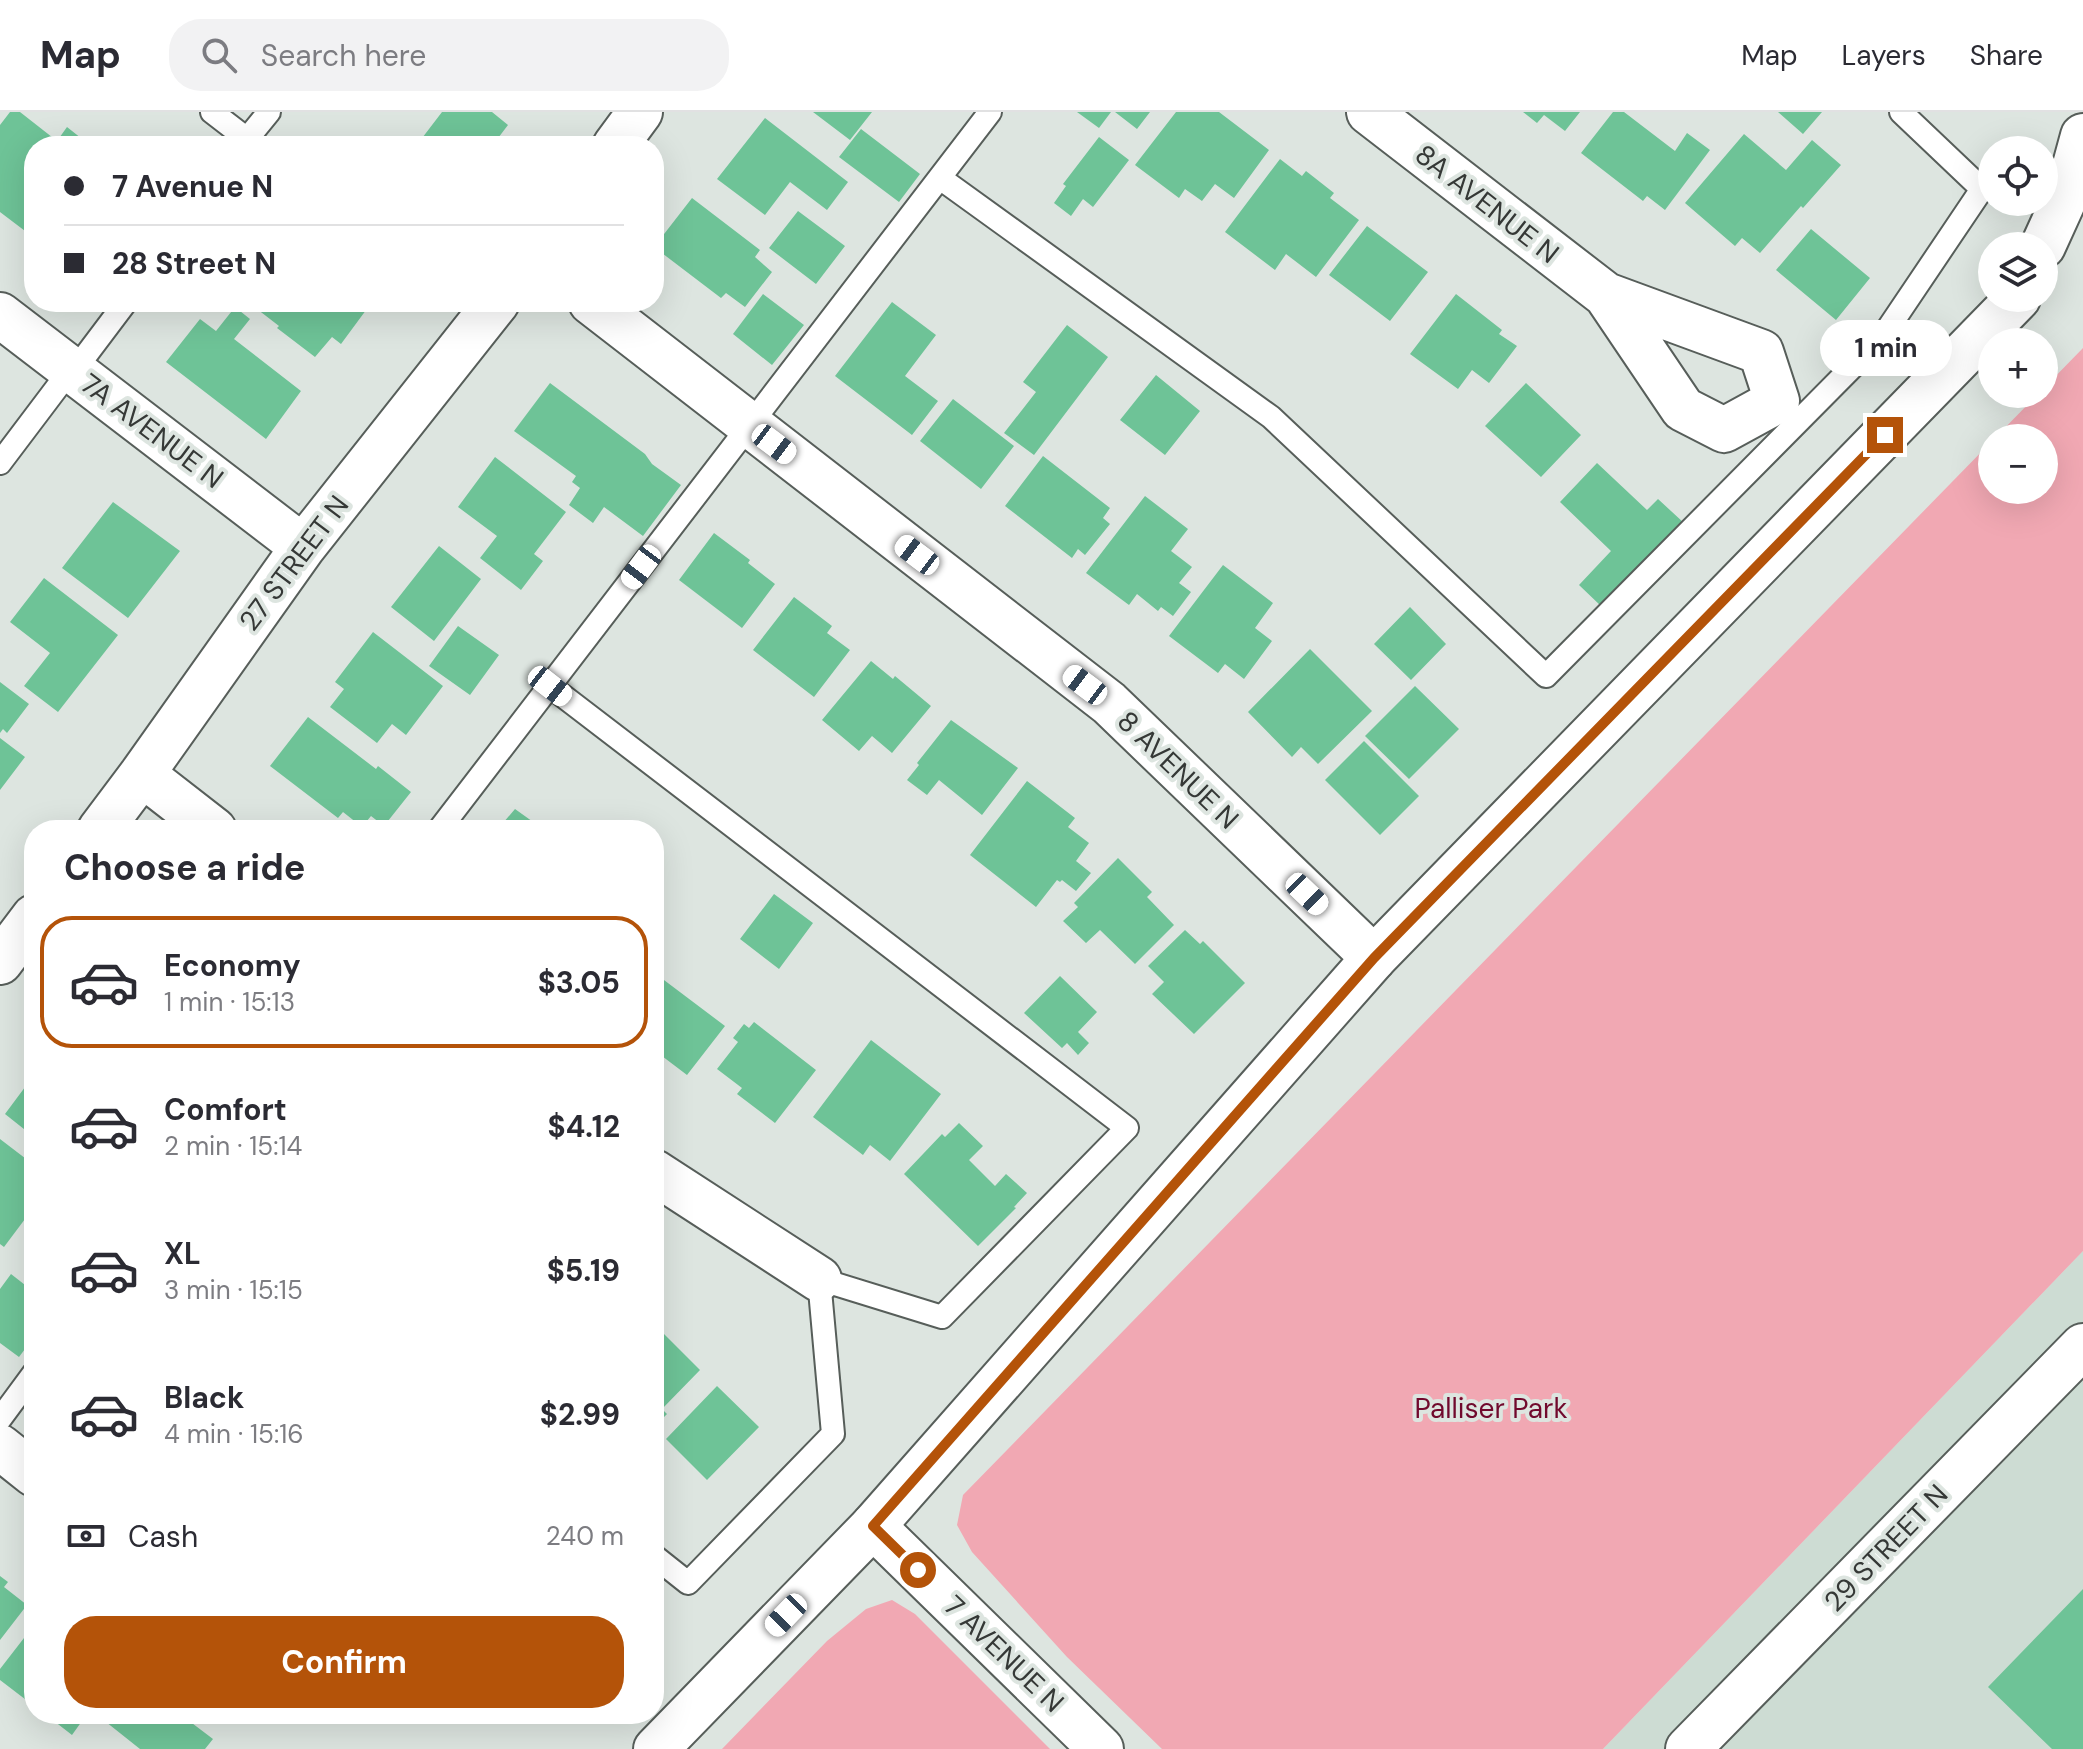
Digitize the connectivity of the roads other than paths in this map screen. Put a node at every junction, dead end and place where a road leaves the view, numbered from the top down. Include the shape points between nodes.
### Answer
1 (212, 112) edge
2 (269, 112) edge
3 (640, 112) edge
4 (990, 112) edge
5 (1369, 112) edge
6 (1901, 112) edge
7 (238, 136) edge
8 (250, 136) edge
9 (622, 136) edge
10 (2083, 136) edge
11 (940, 178) junction
12 (2083, 231) edge
13 (2049, 232) edge
14 (2058, 257) edge
15 (1606, 295) dead end
16 (118, 312) edge
17 (489, 312) edge
18 (604, 312) edge
19 (2004, 312) edge
20 (0, 315) edge
21 (72, 370) junction
22 (750, 425) junction
23 (0, 463) edge
24 (303, 547) junction
25 (550, 686) junction
26 (142, 774) junction
27 (108, 820) edge
28 (201, 820) edge
29 (447, 820) edge
30 (24, 930) edge
31 (1374, 958) junction
32 (0, 962) edge
33 (664, 1178) edge
34 (819, 1279) junction
35 (2083, 1346) edge
36 (24, 1387) edge
37 (0, 1419) edge
38 (0, 1447) edge
39 (24, 1466) edge
40 (873, 1526) junction
41 (664, 1564) edge
42 (656, 1749) edge
43 (1101, 1749) edge
44 (1688, 1749) edge

1 - 7 lane
2 - 8 lane
3 - 9 street
4 - 11 lane
5 - 15 street, 8A AVENUE N
6 - 11 lane via 1982,189 1883,336 1546,676 1271,417
10 - 13 street via 2068,191
11 - 22 lane
12 - 14 street
16 - 21 lane
17 - 24 street, 27 STREET N
18 - 22 street, 8 AVENUE N
19 - 31 street
20 - 21 street, 7A AVENUE N
21 - 23 lane
21 - 24 street, 7A AVENUE N
22 - 25 lane
22 - 31 street, 8 AVENUE N via 1109,703
24 - 26 street, 27 STREET N
25 - 29 lane
25 - 34 lane via 1127,1128 942,1317
26 - 27 street, 27 STREET N
26 - 28 street
30 - 32 street
31 - 40 street
33 - 34 street
34 - 41 lane via 833,1434 688,1583
35 - 44 street, 29 STREET N
36 - 37 lane
38 - 39 street
40 - 42 street
40 - 43 street, 7 AVENUE N

